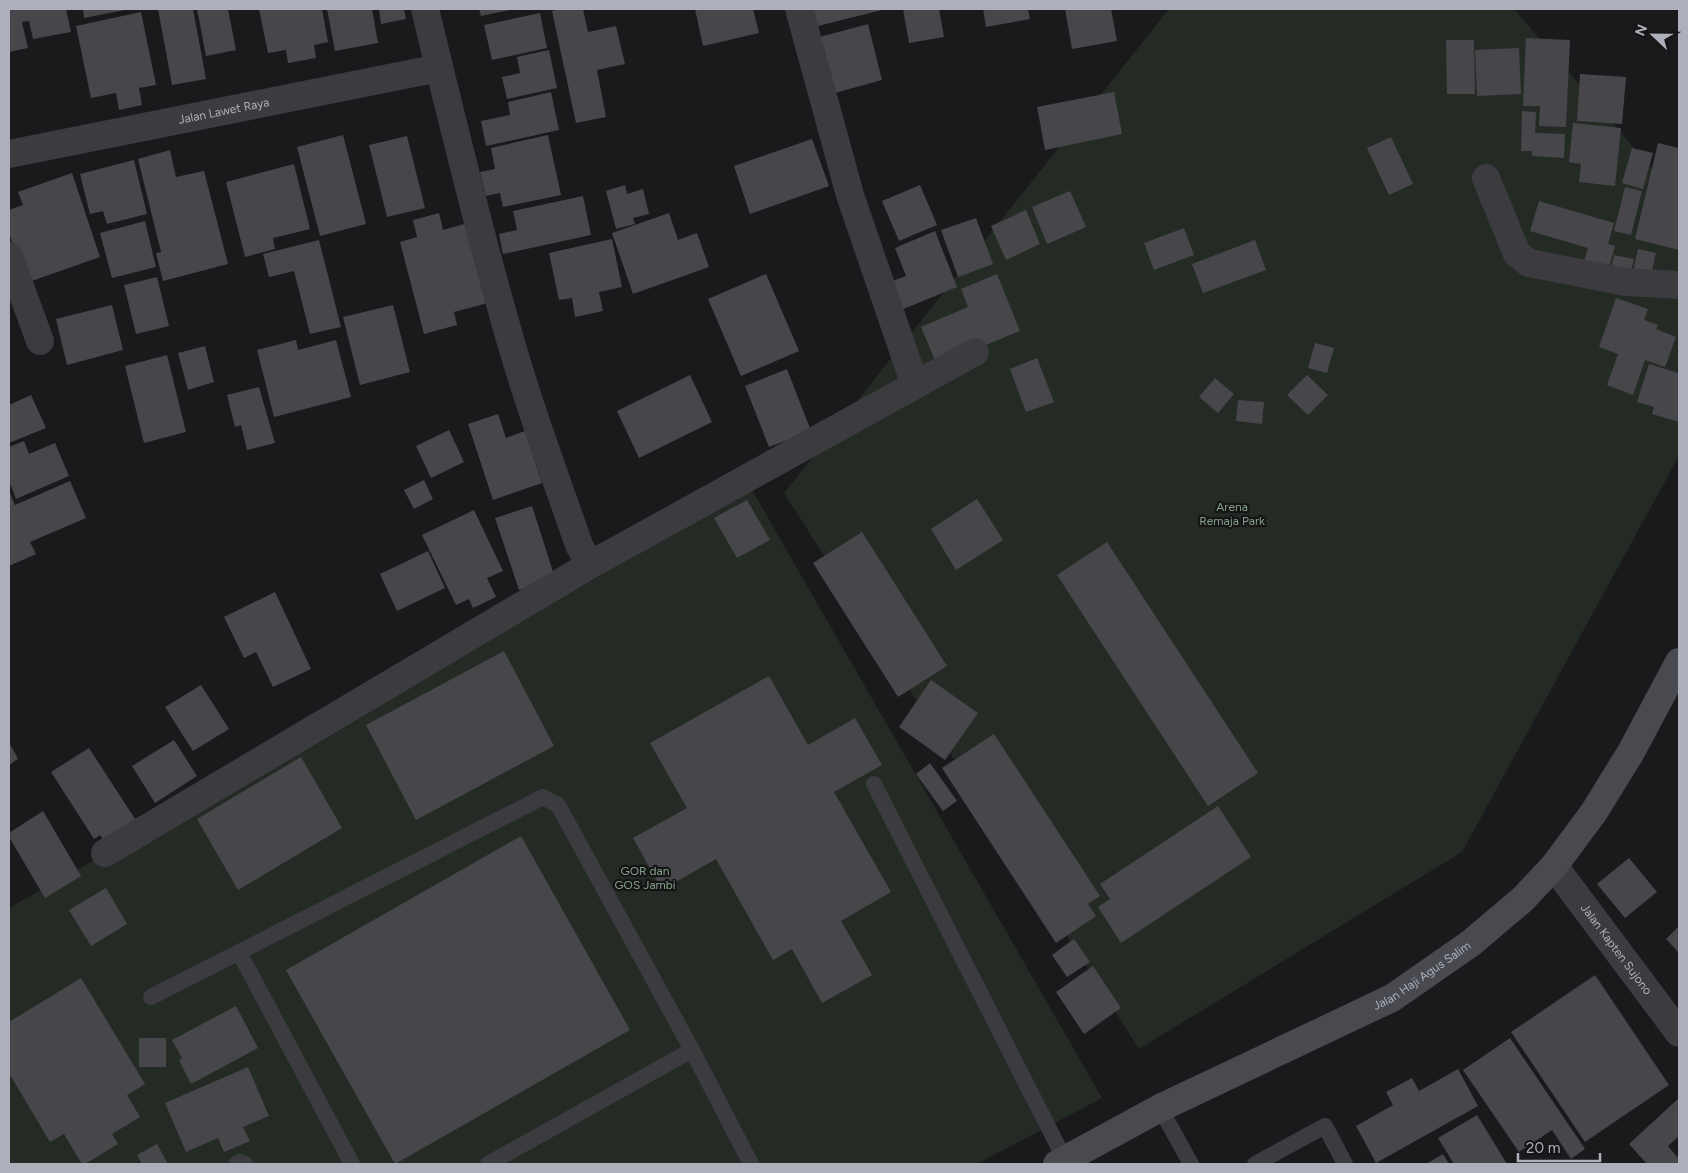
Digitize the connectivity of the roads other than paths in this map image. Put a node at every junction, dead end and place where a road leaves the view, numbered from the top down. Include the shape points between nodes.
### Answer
1 (426, 9) edge
2 (799, 9) edge
3 (439, 68) junction
4 (9, 154) edge
5 (1486, 178) dead end
6 (9, 256) edge
7 (1679, 285) edge
8 (40, 341) dead end
9 (975, 352) dead end
10 (915, 385) junction
11 (590, 565) junction
12 (1679, 662) edge
13 (874, 784) dead end
14 (104, 852) dead end
15 (1554, 866) junction
16 (239, 952) junction
17 (150, 997) dead end
18 (1679, 1033) edge
19 (692, 1050) junction
20 (1160, 1108) junction
21 (1061, 1162) edge
22 (236, 1164) edge
23 (245, 1164) edge
24 (352, 1164) edge
25 (488, 1164) edge
26 (751, 1164) edge
27 (1191, 1164) edge
28 (1255, 1164) edge
29 (1345, 1164) edge

1 - 3 street
2 - 10 street via 850,195
3 - 4 street, Jalan Lawet Raya
3 - 11 street via 524,384 579,546
5 - 7 street via 1517,254 1529,263 1626,282
6 - 8 street
9 - 10 street
10 - 11 street
11 - 14 street
12 - 15 main road, Jalan Haji Agus Salim via 1631,752 1594,812
13 - 21 lane
15 - 18 street, Jalan Kapten Sujono
15 - 20 main road, Jalan Haji Agus Salim via 1523,900 1470,943 1392,998
16 - 17 lane
16 - 19 lane via 543,797 558,805
16 - 24 lane
19 - 25 lane
19 - 26 lane
20 - 21 main road, Jalan Haji Agus Salim
20 - 27 lane
22 - 23 lane
28 - 29 lane via 1325,1126

